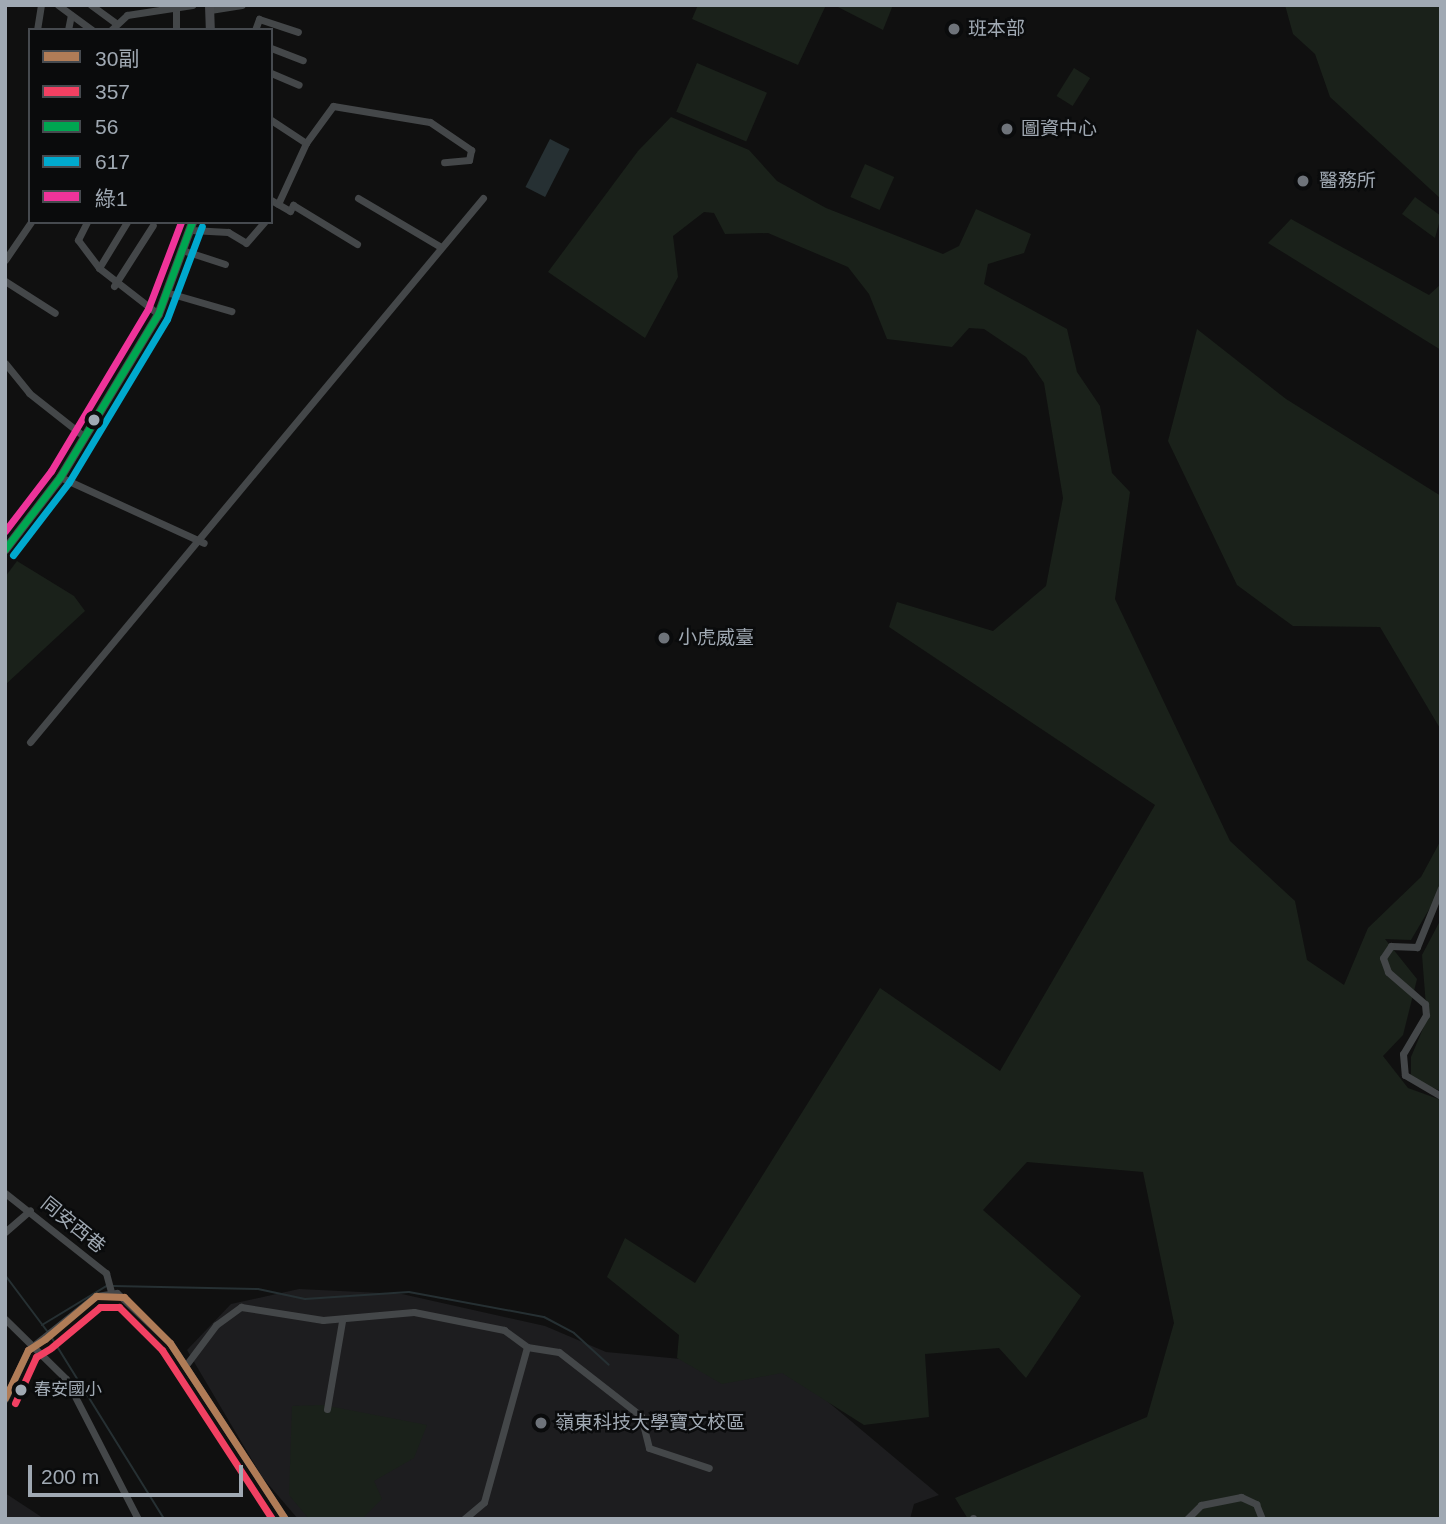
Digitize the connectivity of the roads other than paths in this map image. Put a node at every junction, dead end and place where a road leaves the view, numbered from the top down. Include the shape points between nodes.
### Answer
1 (41, 5) edge
2 (58, 5) edge
3 (90, 5) edge
4 (192, 5) edge
5 (242, 5) edge
6 (176, 8) junction
7 (209, 8) edge
8 (71, 15) junction
9 (37, 28) edge
10 (68, 28) edge
11 (89, 28) edge
12 (112, 28) edge
13 (176, 28) edge
14 (210, 28) edge
15 (256, 28) edge
16 (298, 32) dead end
17 (273, 49) edge
18 (303, 60) dead end
19 (273, 74) edge
20 (299, 85) dead end
21 (273, 121) edge
22 (306, 143) junction
23 (444, 162) dead end
24 (358, 198) dead end
25 (484, 198) dead end
26 (274, 204) edge
27 (30, 224) edge
28 (86, 224) edge
29 (126, 224) edge
30 (262, 224) edge
31 (153, 225) dead end
32 (191, 226) edge
33 (358, 244) dead end
34 (442, 247) junction
35 (185, 251) junction
36 (5, 260) edge
37 (225, 264) dead end
38 (99, 268) junction
39 (5, 281) edge
40 (114, 286) junction
41 (169, 293) junction
42 (230, 311) dead end
43 (55, 313) dead end
44 (158, 314) junction
45 (5, 363) edge
46 (85, 437) junction
47 (60, 477) junction
48 (200, 542) junction
49 (5, 549) edge
50 (30, 742) dead end
51 (1441, 888) edge
52 (1441, 1096) edge
53 (5, 1194) edge
54 (30, 1210) junction
55 (5, 1232) edge
56 (111, 1292) junction
57 (5, 1319) edge
58 (342, 1321) junction
59 (34, 1345) junction
60 (527, 1347) junction
61 (186, 1365) junction
62 (5, 1399) edge
63 (327, 1409) dead end
64 (709, 1468) dead end
65 (138, 1519) edge
66 (285, 1519) edge
67 (464, 1519) edge
68 (1187, 1519) edge
69 (1262, 1519) edge

1 - 9 street
2 - 8 street
3 - 12 street
4 - 6 street
5 - 7 street
6 - 12 street
6 - 13 street
7 - 14 main road
8 - 10 street
8 - 11 street
15 - 16 street via 259,19
17 - 18 street
19 - 20 street
21 - 22 street
22 - 23 street via 337,106 430,122 471,150 469,160
22 - 26 street
24 - 34 street
25 - 34 street
26 - 33 street via 290,211 293,205
27 - 36 street
28 - 38 street via 78,240
29 - 38 street
30 - 32 street via 246,243 228,232
31 - 40 street
32 - 35 main road
34 - 48 street
35 - 37 street
35 - 41 main road
38 - 40 street
39 - 43 street
40 - 44 street
41 - 42 street
41 - 44 main road
44 - 46 main road
45 - 46 street via 29,393
46 - 47 main road
47 - 48 street
47 - 49 main road
48 - 50 street
51 - 52 street via 1417,947 1391,946 1383,958 1388,972 1425,1004 1426,1016 1403,1055 1405,1075
53 - 54 street, 同安西巷
54 - 55 street
54 - 56 street, 同安西巷 via 106,1273
56 - 59 street via 64,1320
56 - 61 street, 同安西巷 via 137,1309
57 - 59 street
58 - 60 street via 414,1312 504,1330
58 - 61 street via 241,1307 216,1325
58 - 63 street
59 - 62 street
59 - 65 street via 71,1387
60 - 64 street via 559,1352 641,1416 654,1452
60 - 67 street via 484,1502
61 - 66 street, 同安西巷 via 221,1430
68 - 69 street via 1201,1505 1241,1497 1256,1504

